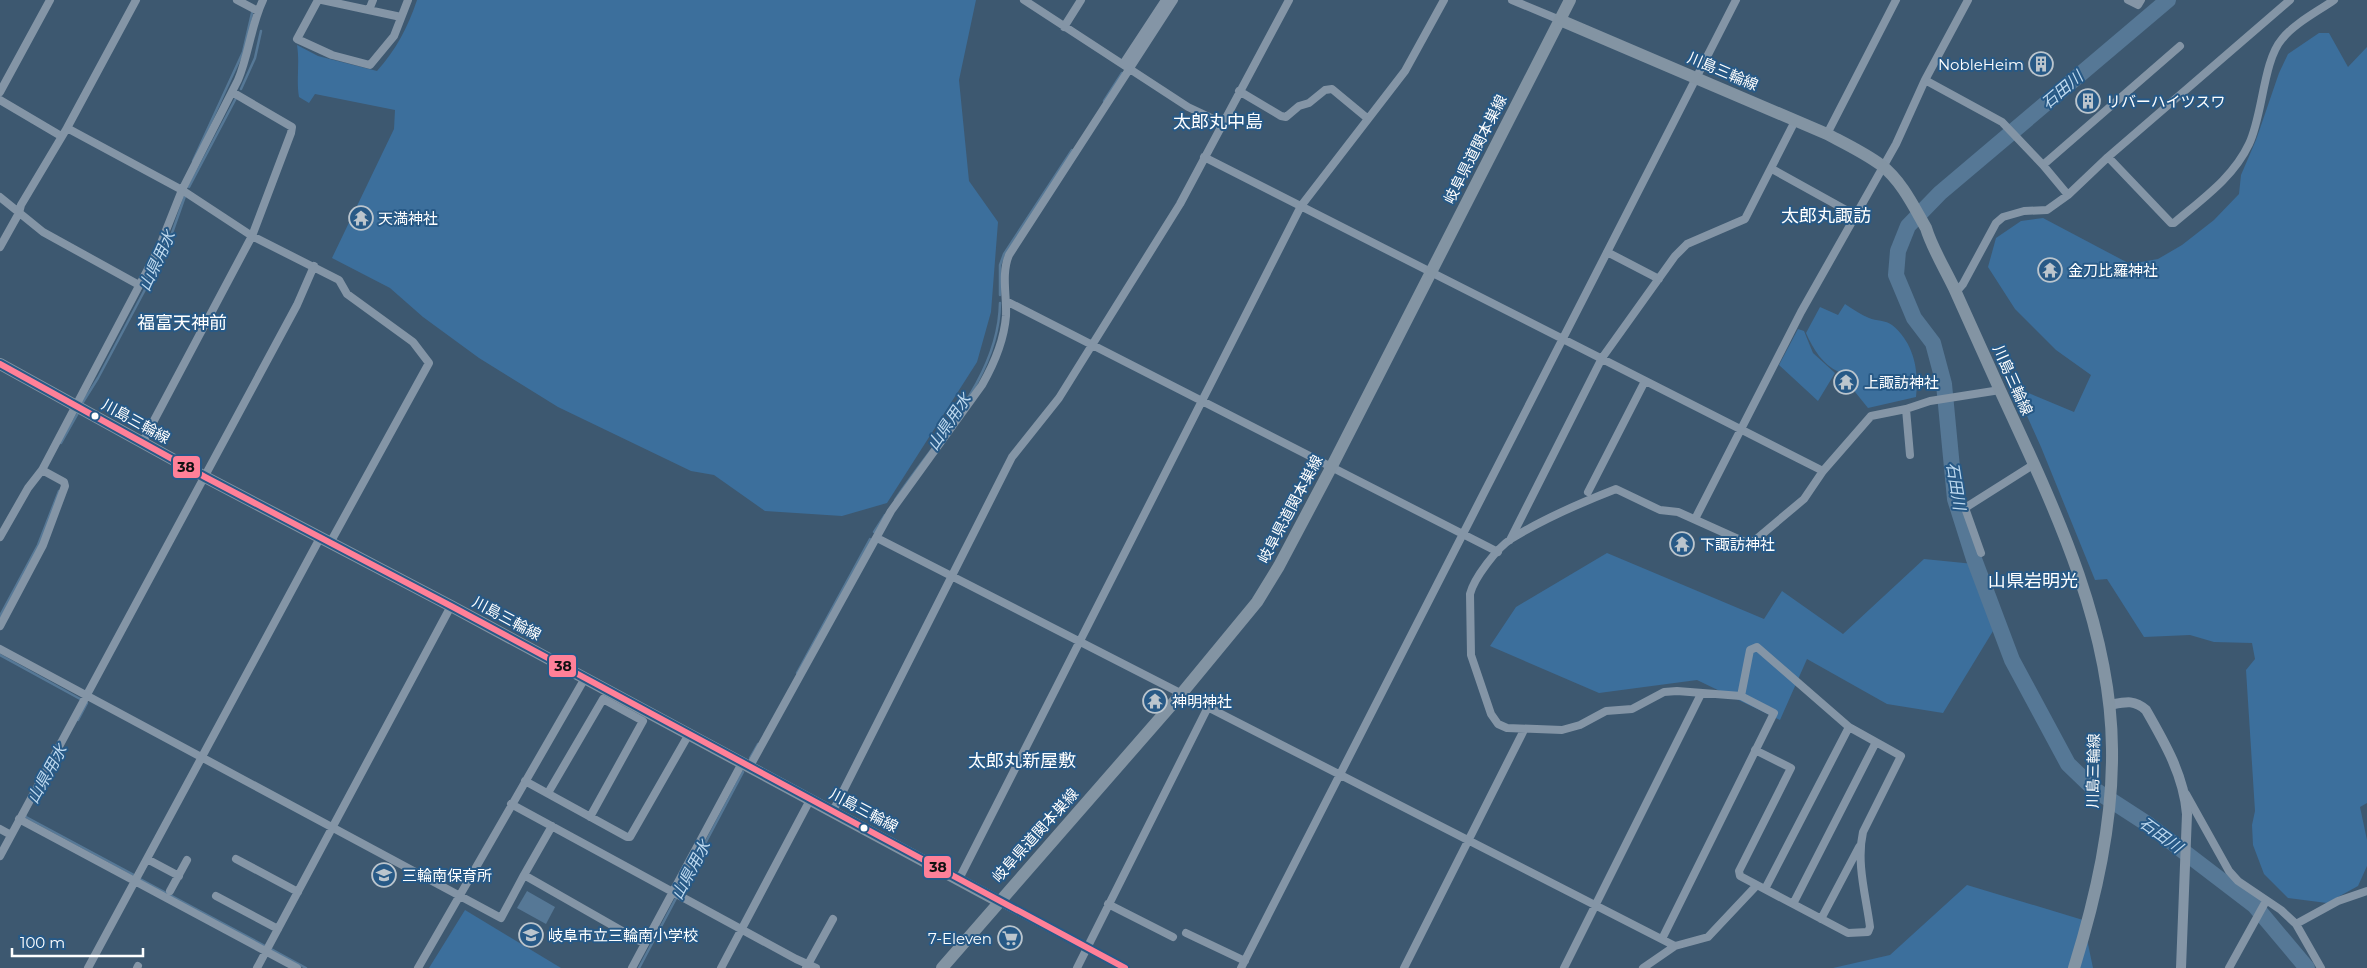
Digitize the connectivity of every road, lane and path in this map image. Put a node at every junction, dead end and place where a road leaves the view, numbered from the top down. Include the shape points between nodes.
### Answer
1 (50, 0) edge
2 (136, 0) edge
3 (237, 0) edge
4 (263, 0) edge
5 (318, 0) edge
6 (322, 0) edge
7 (373, 0) edge
8 (408, 0) edge
9 (1024, 0) edge
10 (1082, 0) edge
11 (1165, 0) edge
12 (1174, 0) edge
13 (1289, 0) edge
14 (1444, 0) edge
15 (1512, 0) edge
16 (1570, 0) edge
17 (1736, 0) edge
18 (1896, 0) edge
19 (1968, 0) edge
20 (2128, 0) edge
21 (2141, 0) edge
22 (2290, 0) edge
23 (2334, 0) edge
24 (369, 10) junction
25 (258, 11) junction
26 (401, 17) junction
27 (1560, 20) junction
28 (1064, 27) junction
29 (2180, 46) dead end
30 (1126, 67) junction
31 (1696, 77) junction
32 (1925, 80) junction
33 (1239, 91) junction
34 (0, 92) edge
35 (232, 92) junction
36 (0, 100) edge
37 (1367, 118) junction
38 (1795, 120) junction
39 (1222, 123) junction
40 (67, 128) junction
41 (1827, 134) junction
42 (61, 136) junction
43 (1204, 157) junction
44 (2108, 157) junction
45 (2044, 165) junction
46 (1883, 166) junction
47 (1772, 169) junction
48 (182, 190) junction
49 (2068, 195) junction
50 (0, 198) edge
51 (1301, 206) junction
52 (19, 213) junction
53 (1855, 215) junction
54 (252, 236) junction
55 (0, 247) edge
56 (1607, 252) junction
57 (314, 266) junction
58 (1431, 272) junction
59 (1658, 280) junction
60 (139, 285) junction
61 (1956, 292) junction
62 (1006, 301) junction
63 (1563, 339) junction
64 (1092, 345) junction
65 (1602, 358) junction
66 (0, 364) edge
67 (1646, 381) junction
68 (2000, 390) junction
69 (1202, 402) junction
70 (76, 406) junction
71 (1906, 409) junction
72 (1741, 429) junction
73 (142, 442) junction
74 (1910, 455) dead end
75 (2033, 465) junction
76 (1332, 466) junction
77 (42, 470) junction
78 (1823, 471) junction
79 (205, 477) junction
80 (1588, 492) dead end
81 (1695, 519) junction
82 (1464, 534) junction
83 (0, 537) edge
84 (877, 538) junction
85 (1510, 540) junction
86 (325, 541) junction
87 (1498, 552) junction
88 (1981, 553) dead end
89 (952, 578) junction
90 (451, 606) junction
91 (0, 626) edge
92 (1080, 642) junction
93 (0, 649) edge
94 (585, 678) junction
95 (1182, 694) junction
96 (1701, 694) junction
97 (86, 696) junction
98 (1741, 696) junction
99 (2109, 705) junction
100 (1208, 707) junction
101 (1849, 727) junction
102 (1524, 730) junction
103 (689, 734) junction
104 (1876, 742) junction
105 (1755, 750) junction
106 (201, 758) junction
107 (746, 764) junction
108 (1340, 775) junction
109 (525, 781) junction
110 (2185, 792) junction
111 (548, 794) junction
112 (810, 800) junction
113 (511, 804) junction
114 (833, 811) junction
115 (590, 817) junction
116 (19, 819) junction
117 (552, 826) junction
118 (333, 828) junction
119 (0, 829) edge
120 (11, 835) junction
121 (1468, 840) junction
122 (1860, 845) junction
123 (0, 856) edge
124 (147, 859) junction
125 (236, 859) dead end
126 (188, 860) dead end
127 (524, 875) junction
128 (179, 876) junction
129 (959, 879) junction
130 (136, 880) junction
131 (1761, 887) junction
132 (170, 891) dead end
133 (2367, 891) edge
134 (298, 892) junction
135 (460, 894) junction
136 (677, 894) junction
137 (216, 896) dead end
138 (998, 901) junction
139 (2265, 903) junction
140 (1108, 904) junction
141 (1793, 904) junction
142 (1596, 905) junction
143 (833, 919) dead end
144 (1821, 919) junction
145 (2296, 924) junction
146 (278, 928) junction
147 (742, 930) junction
148 (1186, 933) dead end
149 (1173, 937) dead end
150 (1662, 939) junction
151 (645, 944) junction
152 (1675, 946) junction
153 (1086, 948) junction
154 (266, 950) junction
155 (1243, 965) edge
156 (810, 967) edge
157 (89, 968) edge
158 (257, 968) edge
159 (297, 968) edge
160 (418, 968) edge
161 (632, 968) edge
162 (721, 968) edge
163 (942, 968) edge
164 (1077, 968) edge
165 (1125, 968) edge
166 (1404, 968) edge
167 (1564, 968) edge
168 (1643, 968) edge
169 (2074, 968) edge
170 (2181, 968) edge
171 (2229, 968) edge
172 (2321, 968) edge

1 - 34 street
2 - 40 street
3 - 25 street
4 - 25 street
5 - 26 street via 297,38 332,55 370,65 394,36
6 - 24 street
7 - 24 street
8 - 26 street
9 - 28 street
10 - 28 street
11 - 30 street
12 - 30 street
13 - 33 street
14 - 37 street via 1405,71
15 - 27 street
16 - 27 main road, 岐阜県道関本巣線
17 - 31 street
18 - 41 street
19 - 32 street
20 - 21 street via 2138,5
22 - 44 street
23 - 44 street via 2281,39 2271,61 2250,143 2235,168 2174,223
24 - 26 street
25 - 35 street via 246,62
27 - 31 main road, 川島三輪線
27 - 58 main road, 岐阜県道関本巣線
28 - 30 street
29 - 45 street
30 - 39 street via 1188,107
30 - 62 street via 1009,255 1005,265
31 - 38 main road, 川島三輪線
31 - 56 street
32 - 45 street via 2002,122
32 - 46 street
33 - 37 street via 1286,116 1325,90 1332,89
33 - 39 street
35 - 48 street
35 - 54 street via 292,127
36 - 42 street
37 - 51 street
38 - 41 main road, 川島三輪線
38 - 47 street
39 - 43 street
40 - 42 street
40 - 48 street
41 - 46 main road, 川島三輪線
42 - 52 street
43 - 51 street
43 - 64 street via 1180,204
44 - 49 street
45 - 49 street
46 - 53 street
46 - 61 main road, 川島三輪線 via 1913,205
47 - 53 street
47 - 59 street via 1745,219 1687,244
48 - 54 street
48 - 60 street via 159,248
49 - 61 street via 2047,210 2024,211 2003,217
50 - 52 street
51 - 58 street
51 - 69 street
52 - 55 street
52 - 60 street via 43,232
53 - 72 street
54 - 57 street
54 - 73 street
56 - 59 street
56 - 63 street
57 - 79 street
57 - 86 street via 339,280 347,294 413,342 429,363
58 - 63 street
58 - 76 main road, 岐阜県道関本巣線
59 - 65 street
60 - 70 street
61 - 68 main road, 川島三輪線
62 - 64 street
62 - 84 street via 1006,318 996,357 982,385 908,486
63 - 65 street
63 - 82 street
64 - 69 street
64 - 89 street via 1059,398 1012,457
65 - 67 street
65 - 85 street
66 - 70 main road, 川島三輪線
67 - 72 street
67 - 80 street
68 - 71 street via 1930,400
68 - 75 main road, 川島三輪線
69 - 76 street
69 - 92 street
70 - 73 main road, 川島三輪線
70 - 77 street
71 - 74 street
71 - 78 street via 1871,416
72 - 78 street
72 - 81 street
73 - 79 main road, 川島三輪線
75 - 88 street via 1965,508
75 - 99 main road, 川島三輪線 via 2086,600
76 - 82 street
76 - 95 main road, 岐阜県道関本巣線 via 1257,602
77 - 83 street
77 - 91 street via 64,482 65,486 43,545
78 - 81 street via 1804,499 1747,544
79 - 86 main road, 川島三輪線
79 - 97 street
81 - 85 street via 1678,512 1660,510 1616,489
82 - 87 street
82 - 108 street
84 - 89 street
84 - 107 street
85 - 87 street
86 - 90 main road, 川島三輪線
86 - 106 street
87 - 102 street via 1472,585 1471,655 1491,714 1498,724
89 - 92 street
89 - 114 street
90 - 94 main road, 川島三輪線
90 - 118 street
92 - 95 street
92 - 129 street
93 - 97 street
94 - 103 main road, 川島三輪線
94 - 109 street
95 - 100 street
95 - 138 main road, 岐阜県道関本巣線
96 - 98 street
96 - 102 street via 1664,692 1632,709 1606,711 1580,725 1562,730
96 - 142 street
97 - 106 street
97 - 116 street
98 - 101 street via 1750,650 1757,647
98 - 105 street via 1774,713
99 - 110 street via 2130,701 2146,710
99 - 169 main road, 川島三輪線 via 2112,747 2109,816 2098,883
100 - 108 street
100 - 140 street
101 - 104 street
101 - 131 street
102 - 121 street
103 - 107 main road, 川島三輪線
103 - 115 street via 630,837
104 - 122 street via 1901,756 1863,832
104 - 141 street
105 - 131 street via 1791,768 1739,870 1740,876
105 - 150 street
106 - 118 street
106 - 124 street
107 - 112 main road, 川島三輪線
107 - 136 street
108 - 121 street
108 - 155 street
109 - 111 street
109 - 113 street
110 - 139 street via 2229,871
110 - 170 street via 2187,834
111 - 115 street
111 - 115 street via 603,699 643,721
112 - 114 main road, 川島三輪線
112 - 147 street
113 - 117 street
113 - 135 street
114 - 129 main road, 川島三輪線
116 - 120 street
116 - 130 street
117 - 127 street
117 - 136 street
118 - 134 street
118 - 135 street
119 - 120 street
120 - 123 street
121 - 142 street
121 - 166 street
122 - 144 street
122 - 144 street via 1868,932 1848,933
124 - 128 street
124 - 130 street
125 - 134 street
126 - 128 street
127 - 135 street via 501,918
127 - 151 street
128 - 132 street
129 - 138 main road, 川島三輪線
130 - 154 street
130 - 157 street
131 - 141 street
131 - 152 street via 1708,937
133 - 145 street via 2338,901
134 - 146 street
135 - 160 street
136 - 147 street
136 - 151 street
137 - 146 street
138 - 153 street
138 - 163 main road, 岐阜県道関本巣線
139 - 145 street via 2281,910
139 - 171 street
140 - 149 street
140 - 153 street
141 - 144 street
142 - 150 street
142 - 167 street
143 - 156 street
145 - 172 street
146 - 154 street
147 - 156 street
147 - 162 street
148 - 155 street
150 - 152 street
151 - 161 street
152 - 168 street
153 - 164 street
153 - 165 street
154 - 158 street
154 - 159 street

